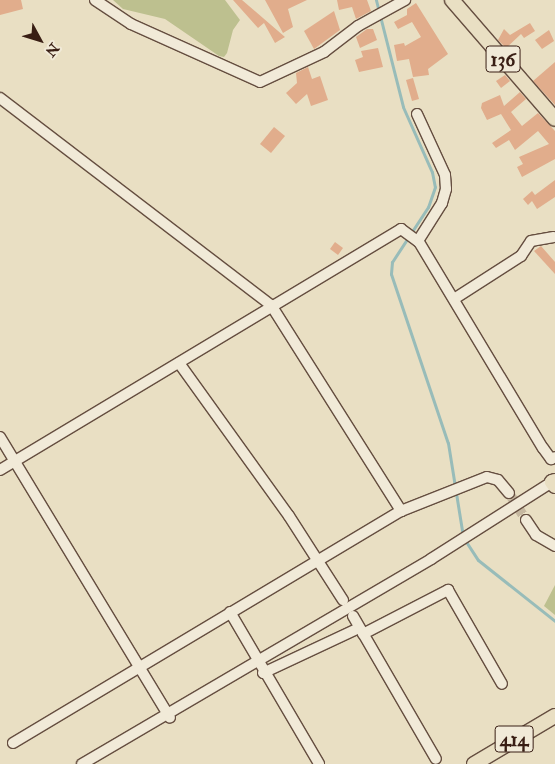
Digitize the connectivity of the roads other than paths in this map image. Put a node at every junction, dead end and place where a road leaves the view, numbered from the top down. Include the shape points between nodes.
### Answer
1 (95, 0) edge
2 (406, 0) edge
3 (452, 0) edge
4 (0, 98) edge
5 (418, 114) dead end
6 (555, 119) edge
7 (554, 238) edge
8 (417, 241) junction
9 (454, 299) junction
10 (271, 305) junction
11 (179, 363) junction
12 (0, 437) edge
13 (555, 456) edge
14 (15, 461) junction
15 (0, 470) edge
16 (554, 483) edge
17 (509, 493) tunnel mouth
18 (401, 511) junction
19 (526, 520) tunnel mouth
20 (555, 546) edge
21 (319, 559) junction
22 (343, 600) dead end
23 (230, 612) junction
24 (353, 616) dead end
25 (361, 631) junction
26 (256, 661) junction
27 (138, 667) junction
28 (263, 673) junction
29 (502, 684) dead end
30 (168, 716) junction
31 (555, 716) edge
32 (13, 743) dead end
33 (436, 758) dead end
34 (82, 764) edge
35 (319, 764) edge
36 (474, 764) edge

1 - 2 street via 131,24 260,82 324,52 358,26
3 - 6 highway, 136
4 - 10 street
5 - 8 street via 445,175 446,189 442,203
7 - 9 street via 531,241 521,256
8 - 9 street
8 - 10 street via 403,230
9 - 13 street via 543,448 551,459
10 - 11 street
10 - 18 street
11 - 14 street
11 - 21 street
12 - 14 street
14 - 15 street
14 - 27 street
16 - 26 street
17 - 18 street via 498,480 487,477
18 - 21 street
19 - 20 street via 536,535
21 - 22 street
21 - 23 street
23 - 26 street
23 - 27 street
24 - 25 street
25 - 28 street
25 - 29 street via 448,590
25 - 33 street
26 - 28 street
26 - 30 street
27 - 30 street
27 - 32 street
28 - 35 street
30 - 34 street
31 - 36 highway, 414

